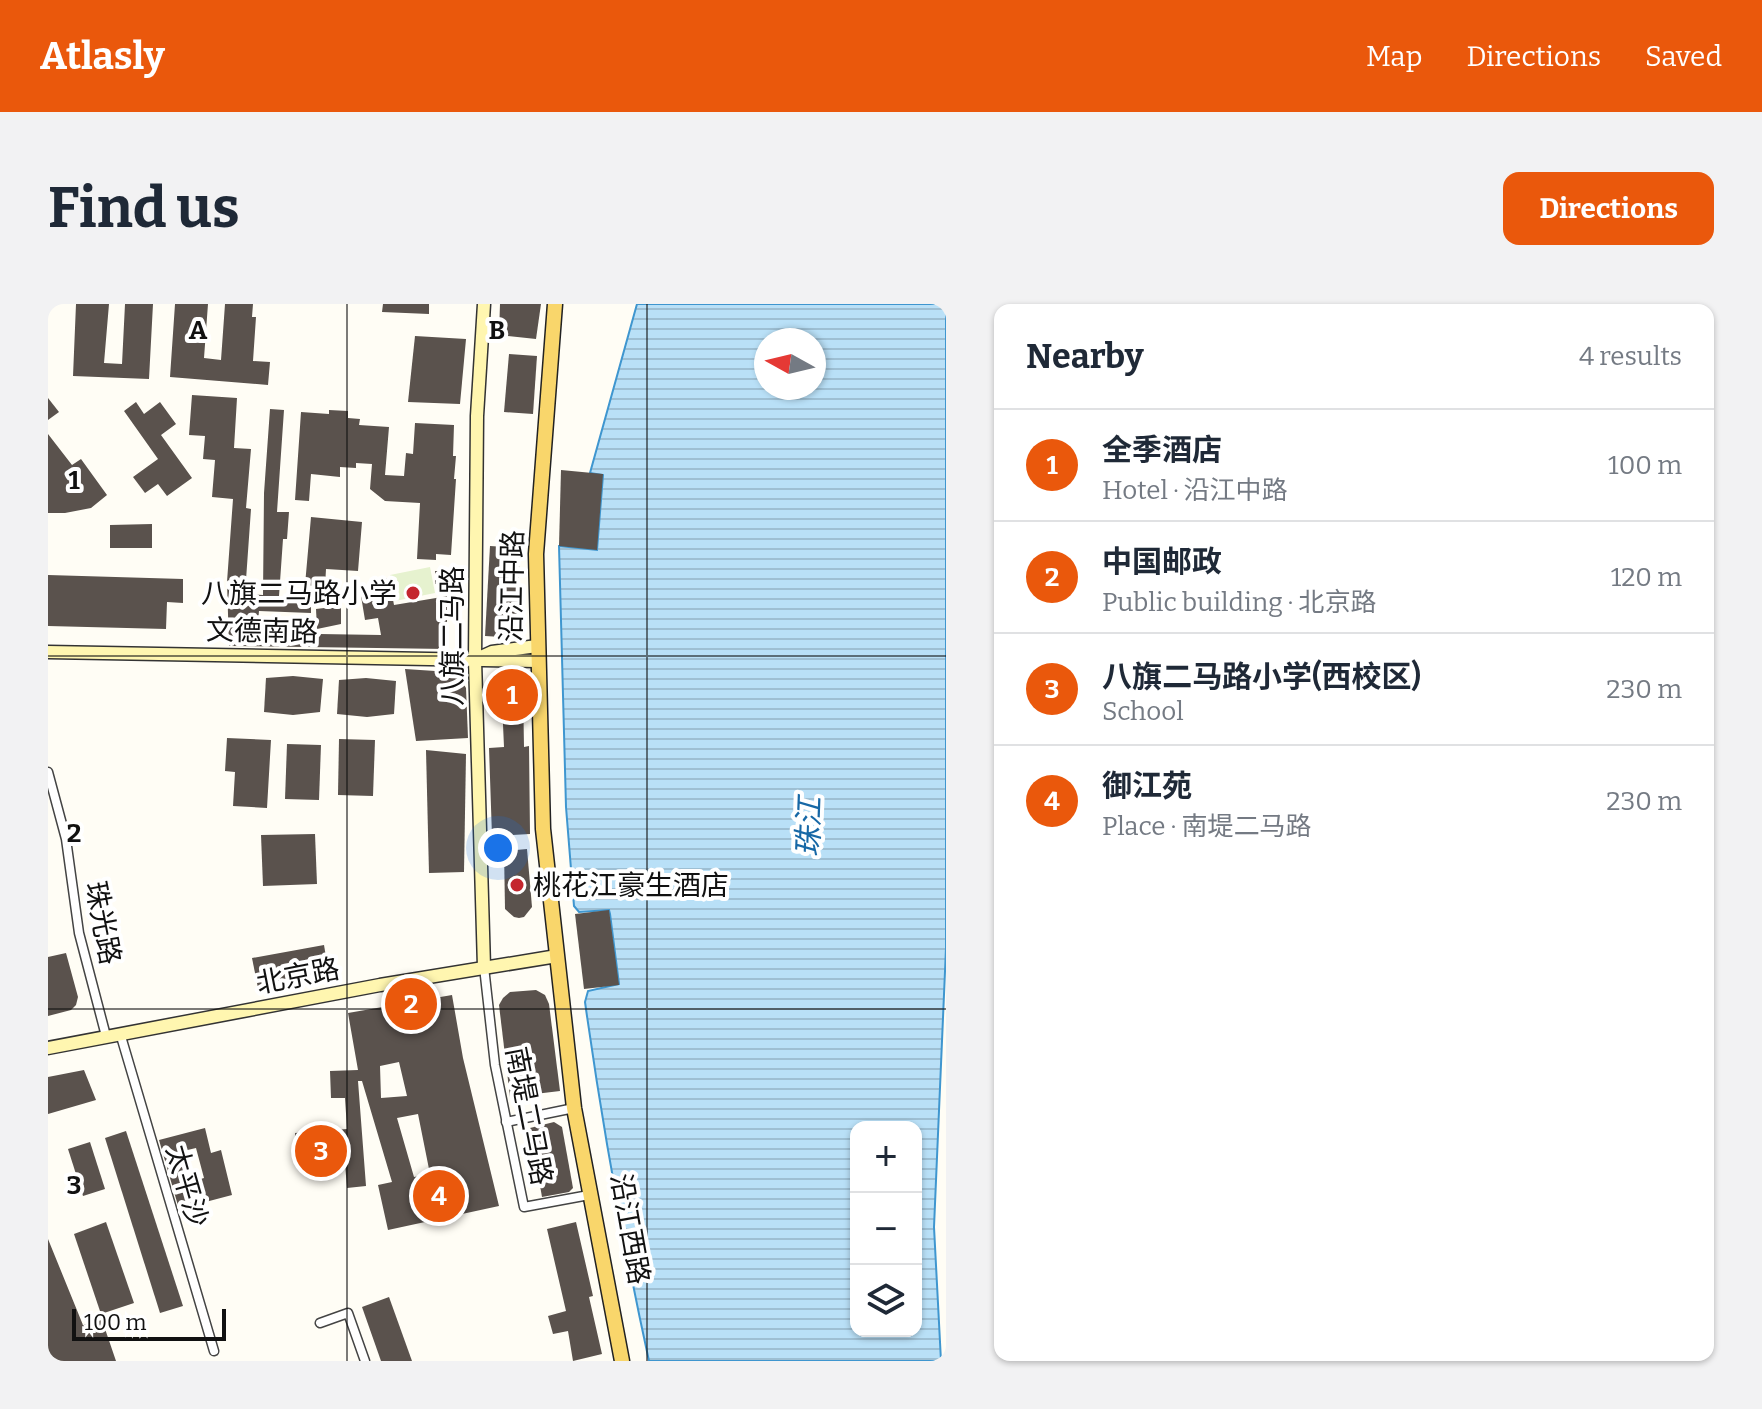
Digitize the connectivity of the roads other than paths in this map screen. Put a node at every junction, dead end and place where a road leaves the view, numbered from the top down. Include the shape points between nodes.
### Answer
1 (484, 304) edge
2 (555, 304) edge
3 (537, 646) junction
4 (48, 652) edge
5 (475, 660) junction
6 (537, 661) junction
7 (48, 772) edge
8 (557, 956) junction
9 (484, 967) junction
10 (120, 1033) junction
11 (106, 1036) junction
12 (48, 1048) edge
13 (578, 1107) junction
14 (506, 1122) junction
15 (589, 1195) junction
16 (320, 1323) dead end
17 (214, 1351) dead end
18 (365, 1361) edge
19 (622, 1361) edge
20 (629, 1361) edge

1 - 5 main road, 八旗二马路 via 477,416
2 - 3 main road, 沿江中路 via 536,554
3 - 5 main road via 492,652
3 - 6 main road, 沿江中路
4 - 5 main road, 文德南路
5 - 6 main road, 文德南路
5 - 9 main road, 八旗二马路
6 - 8 main road, 沿江中路 via 543,829
7 - 11 street, 珠光路 via 66,839 79,933
8 - 9 main road, 北京路
8 - 13 main road, 沿江中路
9 - 10 main road, 北京路
9 - 14 street, 南堤二马路
10 - 11 main road, 北京路
10 - 17 street, 太平沙
11 - 12 main road, 北京路
13 - 14 street
13 - 15 main road, 沿江西路
13 - 20 main road, 沿江西路
14 - 15 street, 南堤二马路 via 524,1207
15 - 19 main road, 沿江西路
16 - 18 street via 348,1313

